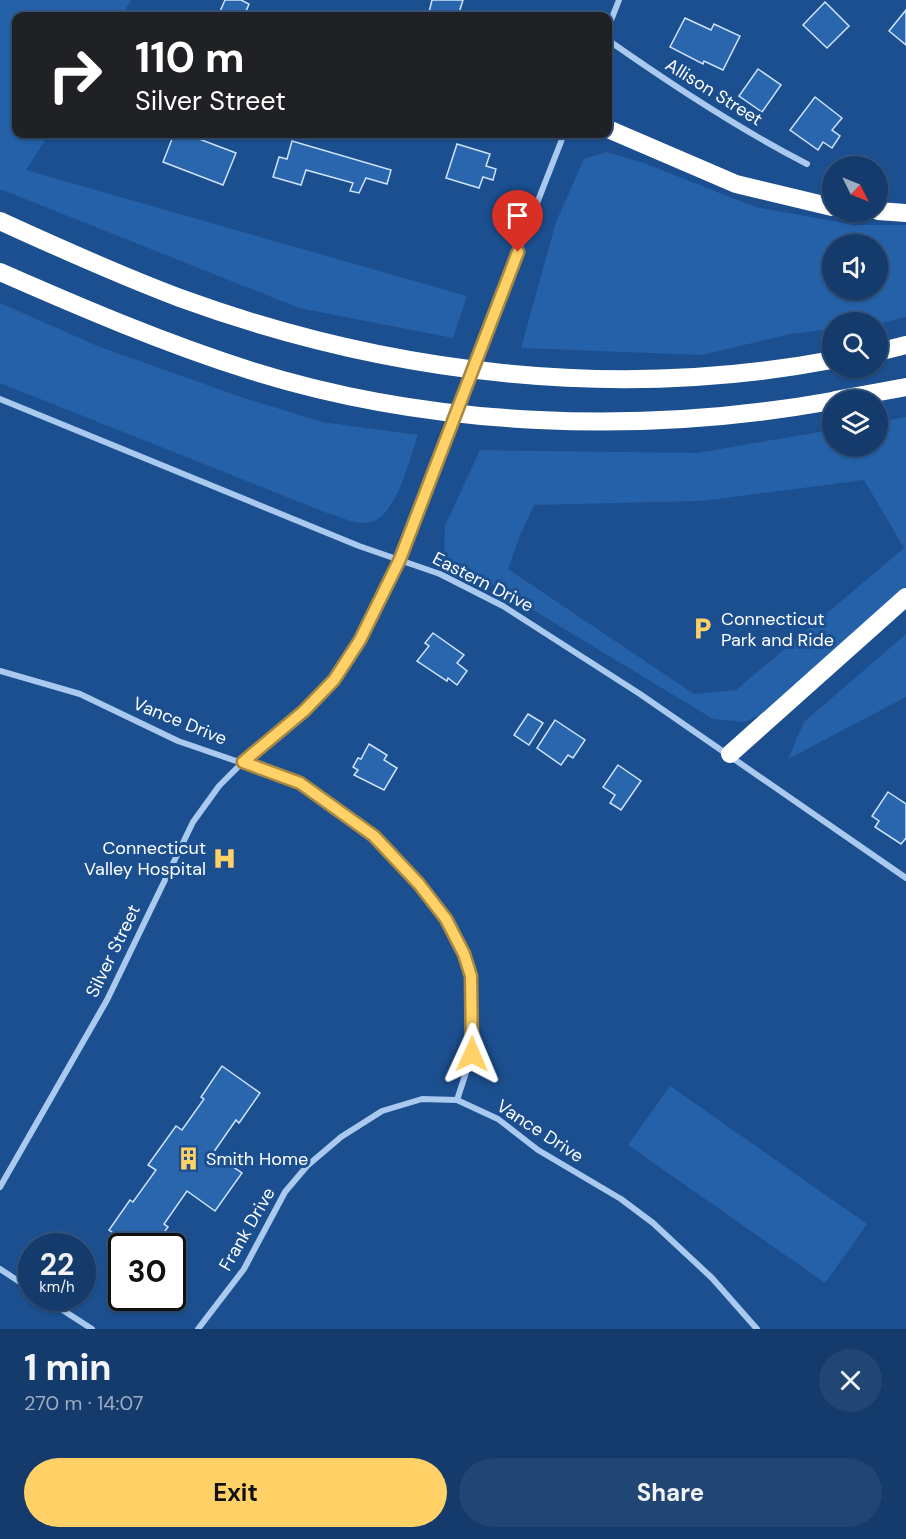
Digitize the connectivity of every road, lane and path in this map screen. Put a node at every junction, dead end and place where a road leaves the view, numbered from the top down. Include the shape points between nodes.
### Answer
1 (619, 0) edge
2 (612, 18) edge
3 (612, 43) edge
4 (612, 131) edge
5 (562, 138) edge
6 (807, 164) dead end
7 (822, 205) edge
8 (888, 212) edge
9 (906, 213) edge
10 (0, 221) edge
11 (0, 272) edge
12 (906, 345) edge
13 (888, 350) edge
14 (822, 361) edge
15 (906, 387) edge
16 (888, 390) edge
17 (0, 399) edge
18 (822, 403) edge
19 (400, 559) junction
20 (906, 597) edge
21 (0, 671) edge
22 (730, 754) junction
23 (243, 762) junction
24 (906, 878) edge
25 (457, 1100) junction
26 (0, 1187) edge
27 (0, 1269) edge
28 (18, 1281) edge
29 (65, 1311) edge
30 (93, 1329) edge
31 (198, 1329) edge
32 (757, 1329) edge

1 - 2 street
3 - 6 street, Allison Street via 692,98
4 - 7 highway via 736,184
5 - 19 street, Silver Street, bridge
8 - 9 highway
10 - 14 highway via 201,305 349,347 444,365 531,376 622,381 710,377
11 - 18 highway via 162,340 251,370 433,410 526,420 620,421 713,417
12 - 13 highway
15 - 16 highway
17 - 19 street, Eastern Drive via 359,546
19 - 22 street, Eastern Drive via 440,574 531,623
19 - 23 street, Silver Street via 360,640 334,680
20 - 22 highway
21 - 23 street, Vance Drive via 80,694 178,741
22 - 24 street, Eastern Drive
23 - 25 street, Vance Drive via 300,783 374,836 446,919 471,976 472,1054
23 - 26 street, Silver Street via 219,786 193,822 107,1000
25 - 31 street, Frank Drive via 422,1099 382,1111 340,1137 307,1166 285,1192 244,1269
25 - 32 street, Vance Drive via 498,1119 538,1150 647,1218 712,1278
27 - 28 street
29 - 30 street

